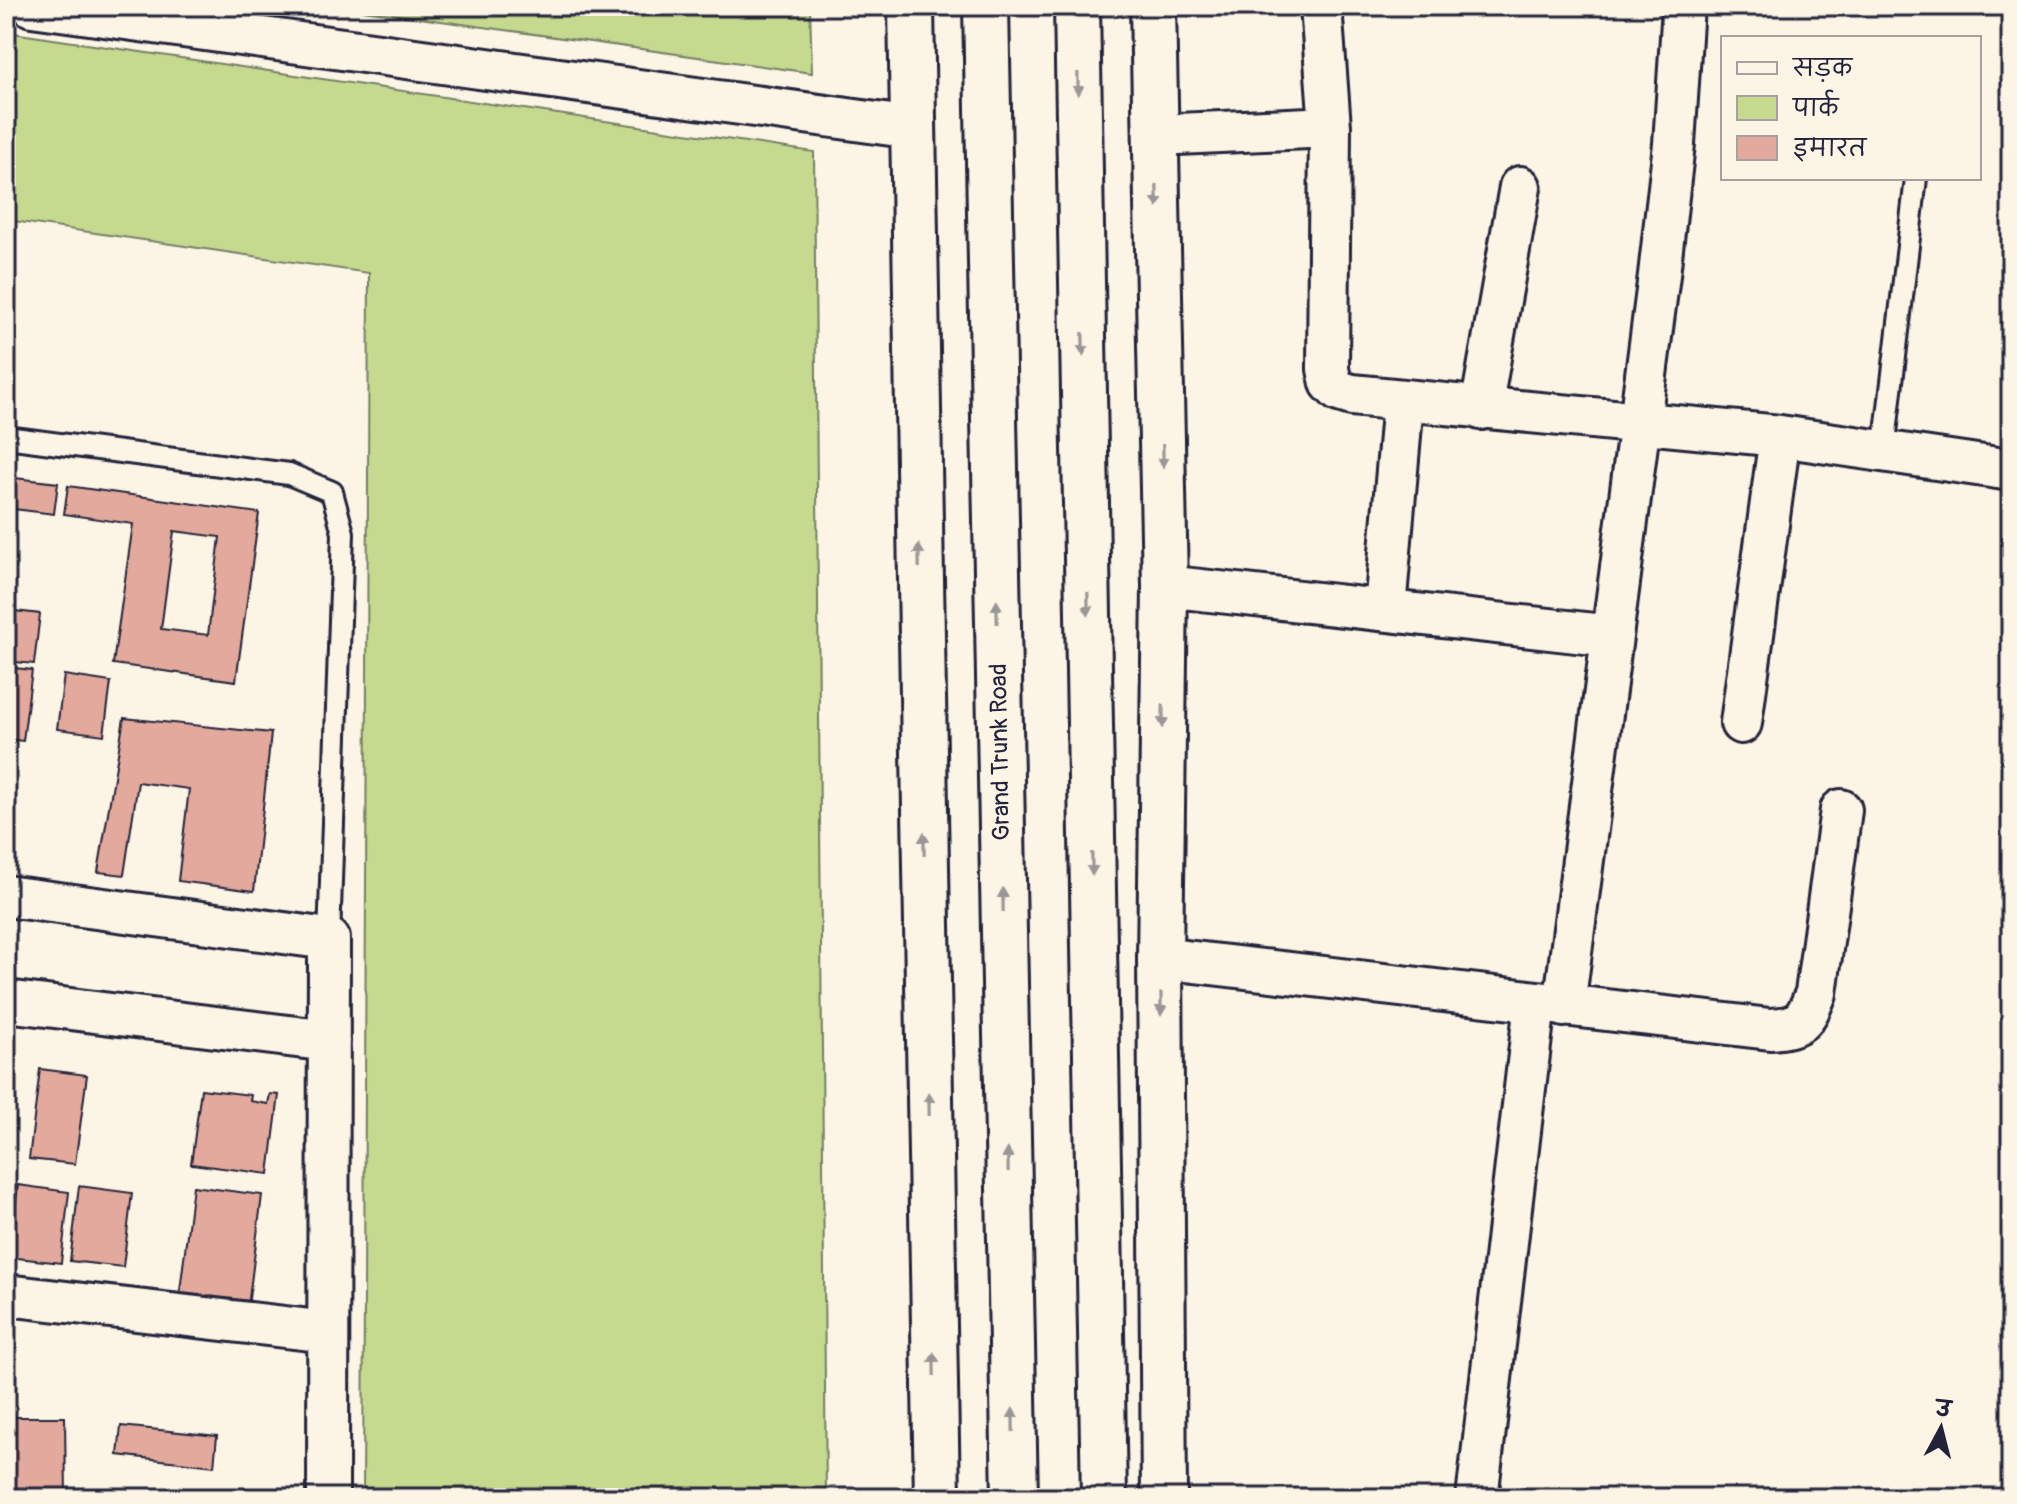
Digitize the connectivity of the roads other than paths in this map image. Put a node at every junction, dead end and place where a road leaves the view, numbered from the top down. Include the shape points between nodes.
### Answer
1 (32, 6) edge
2 (911, 6) edge
3 (986, 6) edge
4 (1077, 6) edge
5 (1153, 6) edge
6 (1321, 6) edge
7 (1683, 6) edge
8 (1330, 127) junction
9 (913, 128) junction
10 (1156, 135) junction
11 (1916, 180) edge
12 (1520, 187) dead end
13 (1403, 401) junction
14 (1481, 409) junction
15 (1638, 424) junction
16 (1780, 436) junction
17 (6, 437) edge
18 (1884, 450) junction
19 (2011, 470) edge
20 (1165, 586) junction
21 (1385, 609) junction
22 (1612, 636) junction
23 (1741, 723) dead end
24 (1841, 810) dead end
25 (6, 896) edge
26 (329, 939) junction
27 (1160, 958) junction
28 (6, 1001) edge
29 (1549, 1005) junction
30 (329, 1041) junction
31 (6, 1295) edge
32 (328, 1332) junction
33 (328, 1498) edge
34 (937, 1498) edge
35 (1015, 1498) edge
36 (1104, 1498) edge
37 (1164, 1498) edge
38 (1477, 1498) edge

1 - 9 street
2 - 9 main road
35 -> 3 main road, Grand Trunk Road
4 -> 36 main road
5 - 10 main road
6 - 8 street
7 - 15 street via 1674,144
8 - 10 street
8 - 13 street via 1331,383 1352,395
34 -> 9 main road
10 -> 20 main road
11 - 18 lane
12 - 14 street
13 - 14 street
13 - 21 street
14 - 15 street
15 - 16 street
15 - 22 street
16 - 18 street
16 - 23 street
17 - 26 lane via 289,474 332,492 343,533
18 - 19 street
20 - 21 street
20 -> 27 main road
21 - 22 street
22 - 29 street
24 - 29 street via 1816,993 1807,1015 1793,1027 1770,1029
25 - 26 street
26 - 30 street
27 - 29 street
27 -> 37 main road
28 - 30 street
29 - 38 street
30 - 32 street
31 - 32 street
32 - 33 street

